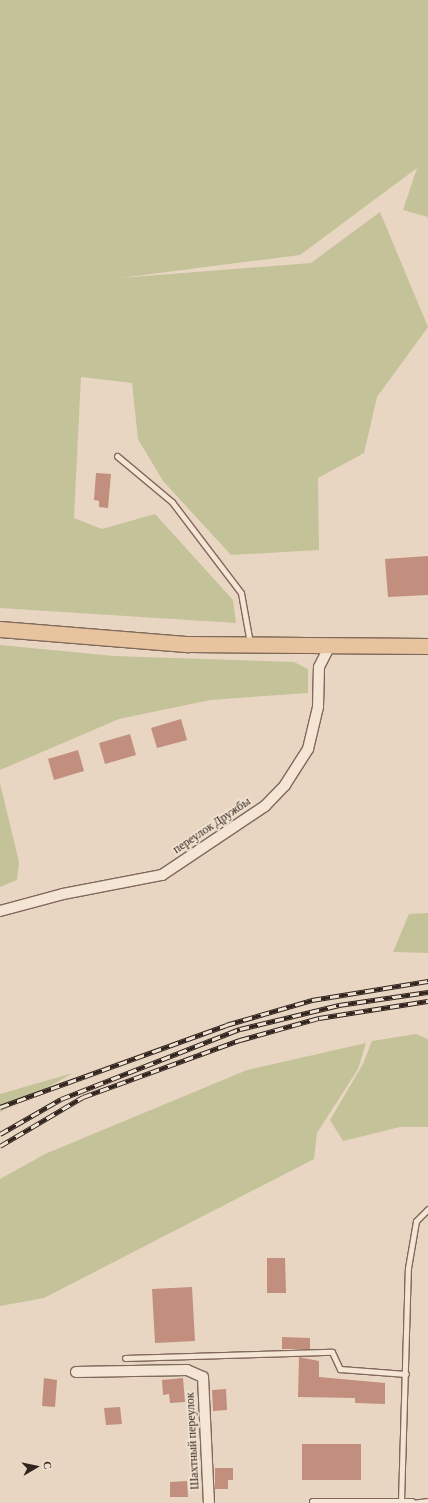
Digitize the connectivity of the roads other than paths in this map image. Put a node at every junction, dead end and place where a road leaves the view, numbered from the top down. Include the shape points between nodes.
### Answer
1 (117, 456) dead end
2 (0, 629) edge
3 (250, 644) junction
4 (330, 645) junction
5 (428, 646) edge
6 (0, 911) edge
7 (428, 1210) edge
8 (126, 1358) dead end
9 (76, 1372) dead end
10 (406, 1374) junction
11 (312, 1501) dead end
12 (402, 1501) junction
13 (428, 1501) edge
14 (412, 1502) edge
15 (208, 1503) edge

1 - 3 lane via 172,502 241,593
2 - 3 main road via 188,644
3 - 4 main road
4 - 5 main road
4 - 6 street, переулок Дружбы via 319,667 318,707 308,749 284,786 265,806 162,874 63,894
7 - 10 lane via 416,1221 408,1268
8 - 10 lane via 332,1352 340,1369
9 - 15 street, Шахтный переулок via 187,1370 203,1377
10 - 12 lane
11 - 12 lane
12 - 14 lane
13 - 14 lane

